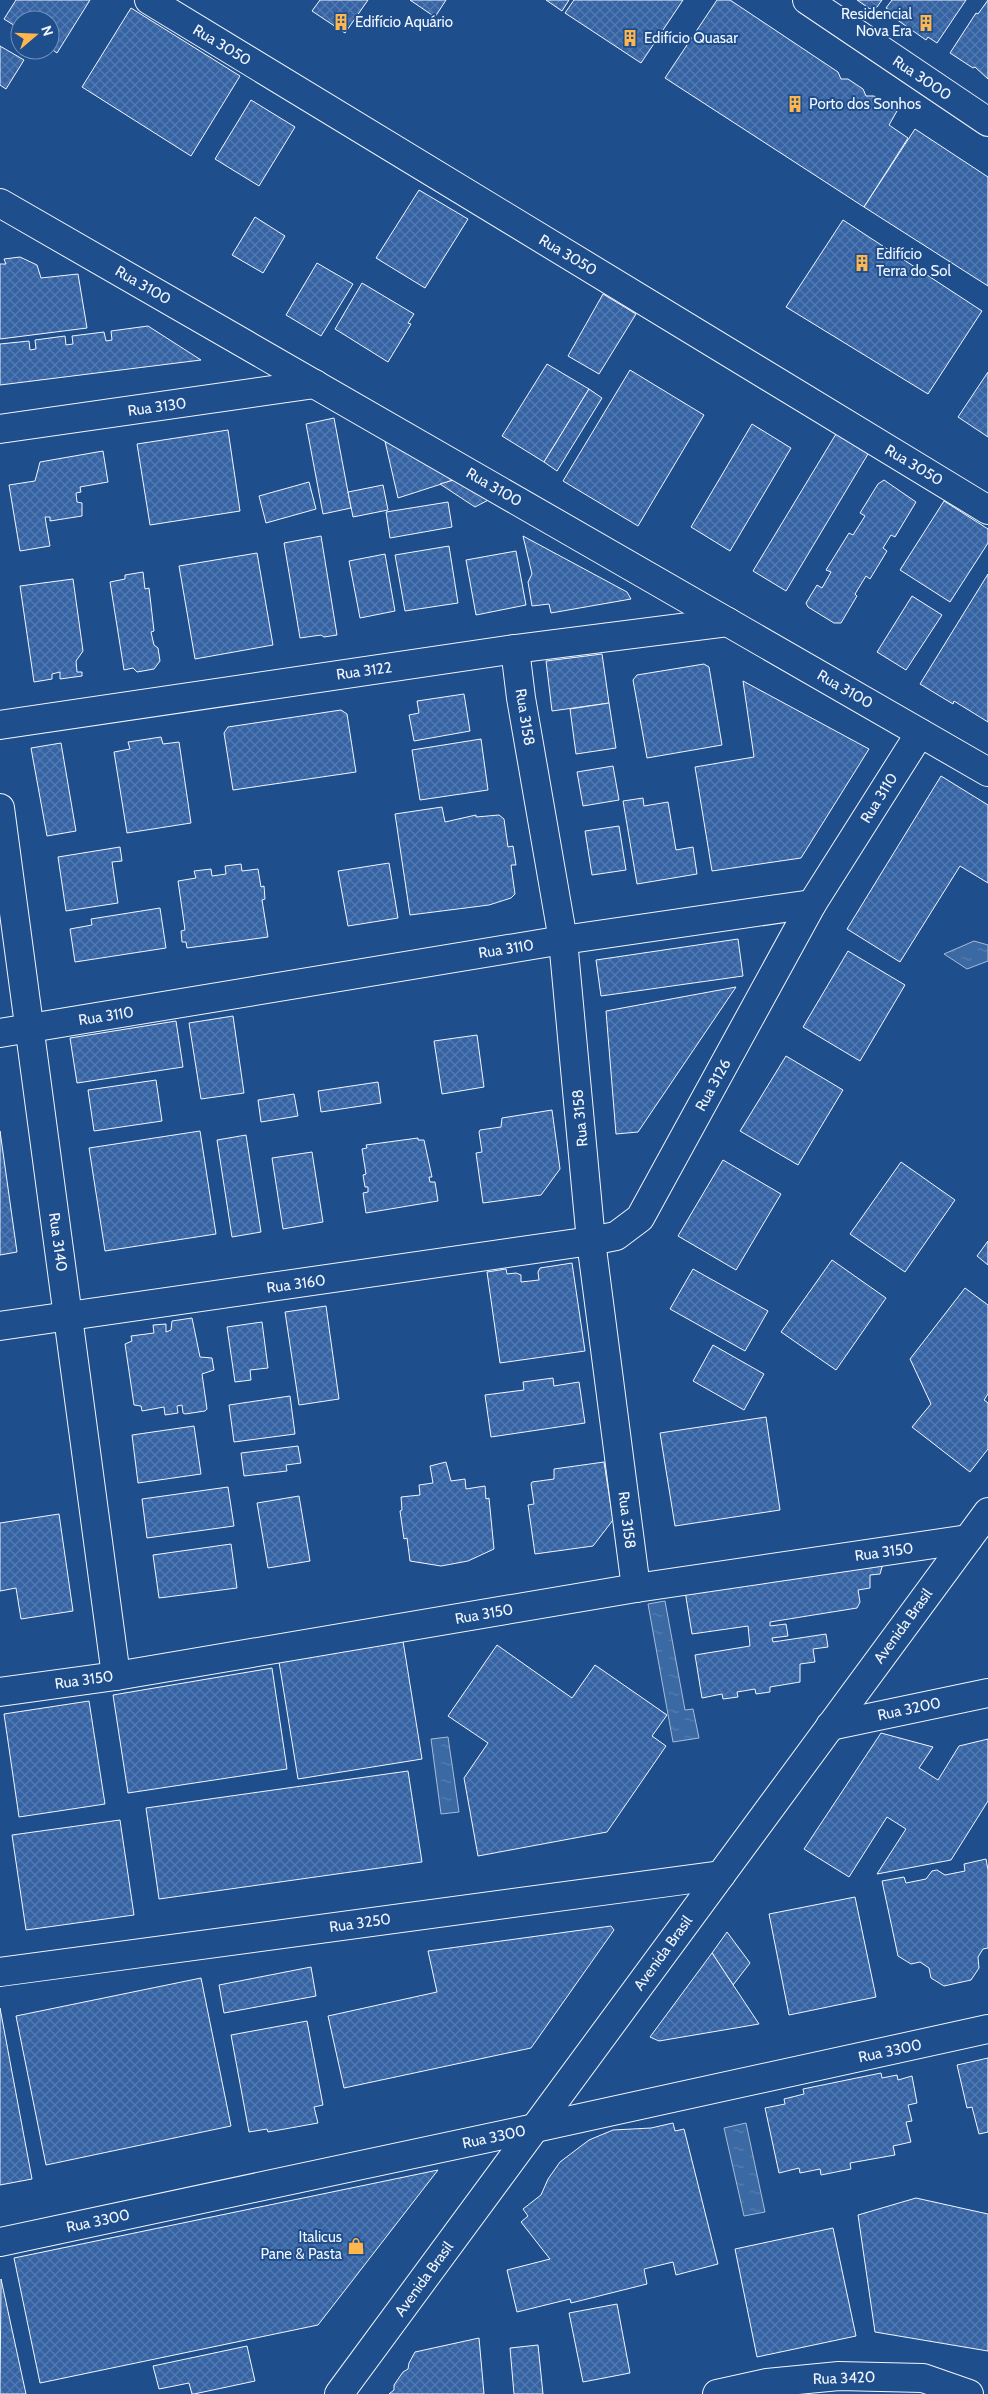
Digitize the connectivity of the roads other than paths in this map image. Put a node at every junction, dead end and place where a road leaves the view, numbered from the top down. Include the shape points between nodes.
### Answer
1 (149, 0) edge
2 (807, 0) edge
3 (988, 122) edge
4 (0, 203) edge
5 (315, 384) junction
6 (0, 429) edge
7 (988, 510) edge
8 (728, 622) junction
9 (515, 649) junction
10 (0, 724) edge
11 (920, 733) junction
12 (988, 772) edge
13 (0, 808) edge
14 (812, 904) junction
15 (563, 940) junction
16 (30, 1028) junction
17 (0, 1033) edge
18 (591, 1241) junction
19 (68, 1317) junction
20 (0, 1326) edge
21 (988, 1512) edge
22 (968, 1539) junction
23 (636, 1588) junction
24 (116, 1676) junction
25 (0, 1692) edge
26 (988, 1693) edge
27 (830, 1726) junction
28 (721, 1874) junction
29 (0, 1972) edge
30 (988, 2029) edge
31 (534, 2128) junction
32 (0, 2242) edge
33 (875, 2386) edge
34 (339, 2394) edge
35 (717, 2394) edge
36 (969, 2394) edge

1 - 7 street, Rua 3050
2 - 3 street, Rua 3000
4 - 5 street, Rua 3100
5 - 6 street, Rua 3130
5 - 8 street, Rua 3100
8 - 9 street, Rua 3122
8 - 11 street, Rua 3100
9 - 10 street, Rua 3122
9 - 15 street, Rua 3158
11 - 12 street, Rua 3100
11 - 14 street, Rua 3110
13 - 16 street, Rua 3140
14 - 15 street, Rua 3110
14 - 18 street, Rua 3126 via 640,1218 616,1236
15 - 16 street, Rua 3110
15 - 18 street, Rua 3158
16 - 17 street, Rua 3110
16 - 19 street, Rua 3140
18 - 19 street, Rua 3160
18 - 23 street, Rua 3158
19 - 20 street, Rua 3160
19 - 24 street, Rua 3140
21 - 22 street, Avenida Brasil
22 - 23 street, Rua 3150
22 - 27 street, Avenida Brasil
23 - 24 street, Rua 3150
24 - 25 street, Rua 3150
26 - 27 street, Rua 3200
27 - 28 street, Avenida Brasil
28 - 29 street, Rua 3250
28 - 31 street, Avenida Brasil
30 - 31 street, Rua 3300
31 - 32 street, Rua 3300
31 - 34 street, Avenida Brasil
33 - 35 street, Rua 3420 via 838,2376 767,2383
33 - 36 street, Rua 3420 via 922,2378

